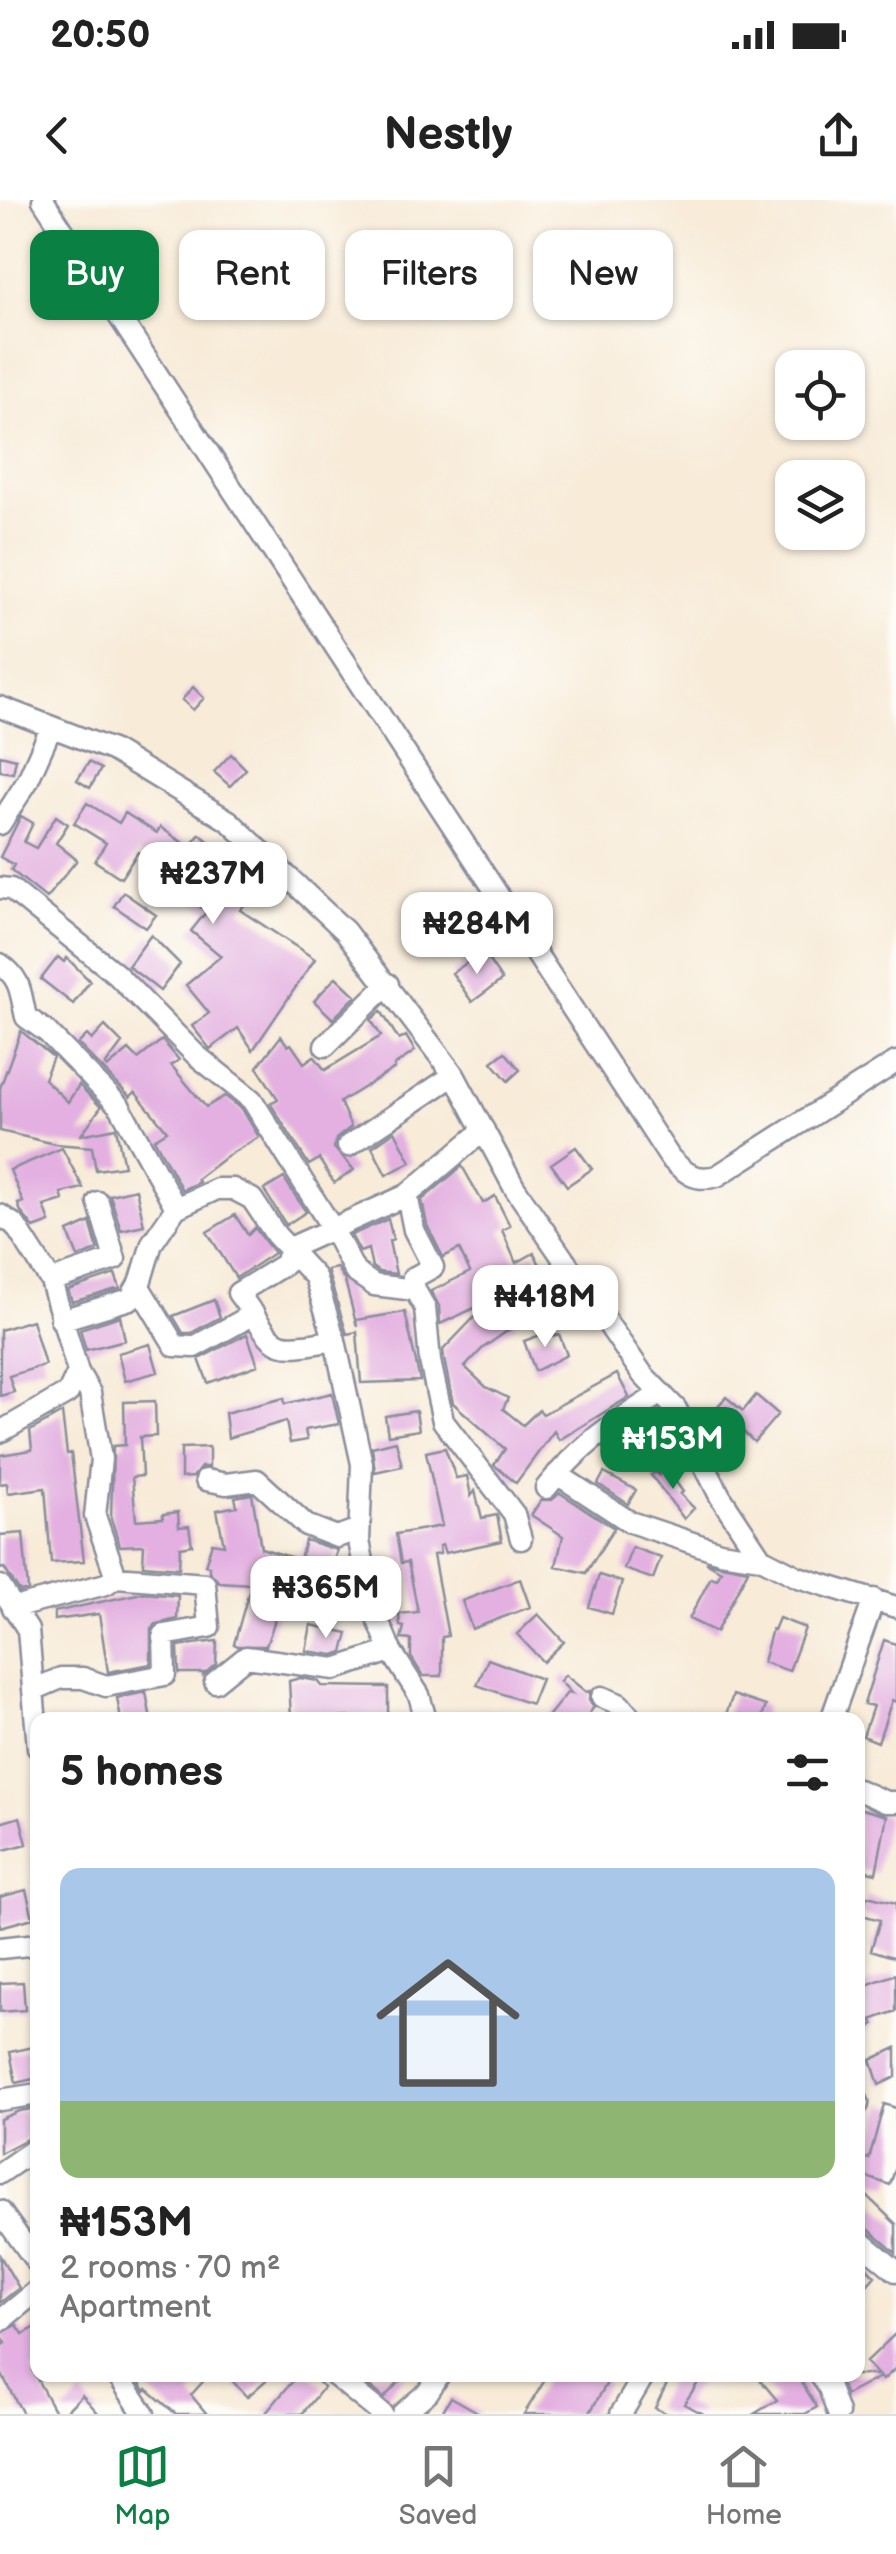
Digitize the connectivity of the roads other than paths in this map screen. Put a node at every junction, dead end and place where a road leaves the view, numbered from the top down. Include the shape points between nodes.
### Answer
1 (42, 200) edge
2 (0, 707) edge
3 (50, 728) junction
4 (0, 824) edge
5 (0, 888) edge
6 (0, 964) edge
7 (388, 984) junction
8 (325, 1046) dead end
9 (896, 1062) edge
10 (454, 1075) junction
11 (484, 1130) junction
12 (348, 1146) dead end
13 (406, 1195) junction
14 (98, 1202) dead end
15 (176, 1208) junction
16 (0, 1215) edge
17 (332, 1228) junction
18 (290, 1248) junction
19 (50, 1281) junction
20 (138, 1285) junction
21 (415, 1290) junction
22 (254, 1314) junction
23 (61, 1320) junction
24 (334, 1340) junction
25 (78, 1372) junction
26 (660, 1393) junction
27 (0, 1432) edge
28 (206, 1480) dead end
29 (359, 1529) junction
30 (522, 1538) dead end
31 (762, 1558) junction
32 (116, 1577) junction
33 (0, 1586) edge
34 (874, 1600) junction
35 (13, 1608) junction
36 (896, 1608) edge
37 (391, 1651) junction
38 (215, 1682) dead end
39 (33, 1690) junction
40 (602, 1697) dead end
41 (35, 1712) edge
42 (424, 1712) edge
43 (626, 1712) edge
44 (834, 1712) edge
45 (865, 1793) edge
46 (896, 1802) edge
47 (30, 1945) edge
48 (0, 1948) edge
49 (30, 2095) edge
50 (0, 2100) edge
51 (30, 2152) edge
52 (0, 2173) edge
53 (0, 2211) edge
54 (865, 2245) edge
55 (30, 2253) edge
56 (896, 2271) edge
57 (30, 2297) edge
58 (0, 2321) edge
59 (123, 2382) edge
60 (343, 2382) edge
61 (434, 2382) edge
62 (639, 2382) edge
63 (825, 2382) edge
64 (838, 2412) edge
65 (144, 2414) edge
66 (382, 2414) edge
67 (402, 2414) edge
68 (622, 2414) edge

1 - 9 street via 670,1158 687,1175 718,1176
2 - 3 street
3 - 4 street via 28,782
3 - 7 street via 112,750 229,821 345,931
5 - 17 street via 12,889 116,974 196,1055 252,1100
6 - 15 street via 22,988 26,1017 120,1106
7 - 8 street
7 - 10 street
10 - 11 street
10 - 12 street
11 - 13 street
11 - 26 street via 514,1187
13 - 17 street
13 - 21 street via 432,1267 414,1278
14 - 19 street via 114,1259
15 - 18 street via 217,1189 233,1189 252,1199
15 - 20 street via 152,1243
16 - 19 street via 15,1225
17 - 18 street
17 - 21 street via 356,1272 374,1285
18 - 22 street via 285,1264 238,1293
18 - 24 street via 315,1278
19 - 23 street
20 - 22 street via 174,1346 194,1347
20 - 23 street via 130,1300
21 - 30 street via 425,1308 443,1422 514,1514
22 - 24 street via 274,1344
23 - 25 street
24 - 29 street via 362,1464
25 - 27 street via 68,1393
25 - 32 street via 94,1408 101,1459 95,1516
26 - 31 street via 676,1409 720,1496
26 - 31 street via 591,1438 551,1481 630,1522 720,1552
28 - 29 street via 257,1480 306,1525 337,1536
29 - 37 street via 372,1606
31 - 34 street via 798,1577
32 - 35 street
32 - 39 street via 205,1584 209,1628 164,1635 165,1675 106,1686 61,1678
33 - 35 street
34 - 36 street
34 - 44 street
35 - 39 street via 28,1630
37 - 38 street via 335,1669 246,1657
37 - 42 street
39 - 41 street
40 - 43 street
45 - 46 street
47 - 48 street
49 - 50 street
51 - 52 street
53 - 55 street
54 - 56 street
57 - 58 street
59 - 65 street
60 - 66 street
61 - 67 street
62 - 68 street
63 - 64 street

